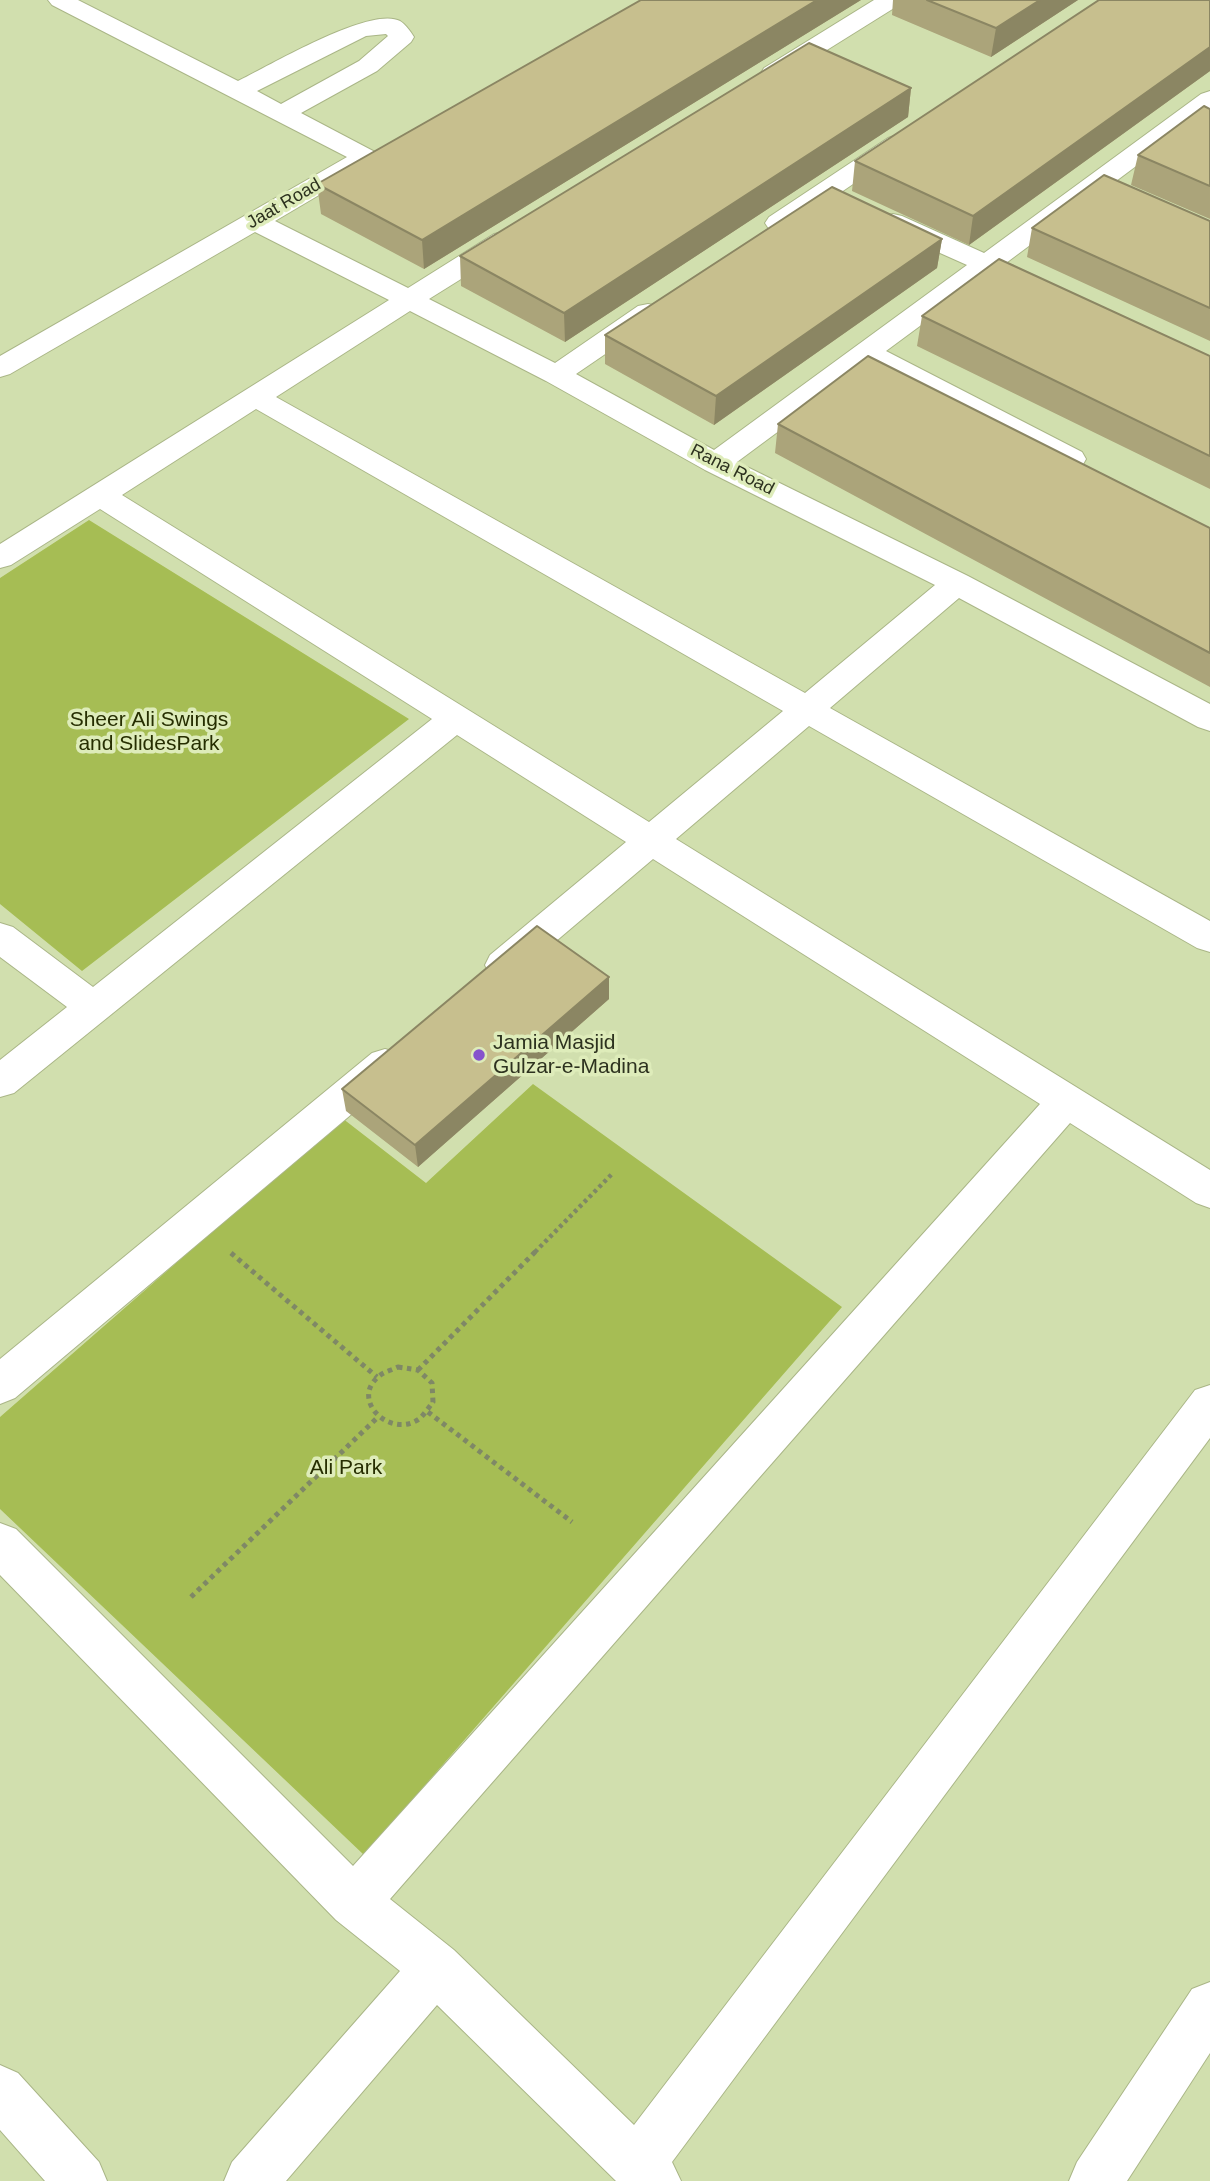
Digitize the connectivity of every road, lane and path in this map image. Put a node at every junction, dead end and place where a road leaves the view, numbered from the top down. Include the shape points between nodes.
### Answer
1 (60, 0) edge
2 (891, 0) edge
3 (749, 88) edge
4 (236, 92) junction
5 (1210, 99) edge
6 (281, 114) junction
7 (1198, 122) edge
8 (916, 130) edge
9 (390, 143) edge
10 (366, 157) junction
11 (1095, 184) junction
12 (1120, 195) edge
13 (850, 203) junction
14 (255, 221) junction
15 (525, 227) edge
16 (758, 237) edge
17 (985, 264) junction
18 (1023, 281) edge
19 (668, 298) edge
20 (407, 300) junction
21 (865, 352) junction
22 (0, 368) edge
23 (556, 374) junction
24 (254, 396) junction
25 (716, 463) junction
26 (1099, 473) edge
27 (99, 494) junction
28 (0, 558) edge
29 (957, 583) junction
30 (808, 710) junction
31 (456, 718) junction
32 (1210, 719) edge
33 (651, 841) junction
34 (0, 937) edge
35 (1210, 938) edge
36 (482, 983) edge
37 (93, 1007) junction
38 (408, 1045) edge
39 (0, 1082) edge
40 (1066, 1101) junction
41 (613, 1173) dead end
42 (1210, 1191) edge
43 (195, 1223) junction
44 (418, 1370) junction
45 (377, 1377) junction
46 (0, 1385) edge
47 (1210, 1404) edge
48 (428, 1412) junction
49 (377, 1418) junction
50 (572, 1522) dead end
51 (0, 1544) edge
52 (191, 1597) dead end
53 (354, 1902) junction
54 (436, 1968) junction
55 (1210, 2007) edge
56 (0, 2091) edge
57 (645, 2173) edge
58 (80, 2181) edge
59 (251, 2181) edge
60 (1096, 2181) edge

1 - 4 street
2 - 3 street
4 - 6 street
4 - 6 street via 361,29 392,26 402,37 369,66
5 - 7 street
6 - 10 street
7 - 11 street
8 - 13 street
9 - 10 street, Jaat Road
10 - 14 street, Jaat Road
11 - 12 street
11 - 17 street
13 - 16 street
13 - 17 street
14 - 20 street, Rana Road
14 - 22 street, Jaat Road
15 - 20 street
17 - 18 street
17 - 21 street
19 - 23 street
20 - 23 street, Rana Road
20 - 24 street
21 - 25 street
21 - 26 street
23 - 25 street, Rana Road
24 - 27 street
24 - 30 street
25 - 29 street, Rana Road
27 - 28 street
27 - 31 street
29 - 30 street
29 - 32 street, Rana Road
30 - 33 street
30 - 35 street
31 - 33 street
31 - 37 street
33 - 36 street
33 - 40 street
34 - 37 street
37 - 39 street
38 - 43 street
40 - 42 street
40 - 53 street
41 - 44 path
43 - 45 path
43 - 46 street
44 - 45 path via 398,1367
44 - 48 path via 432,1383 433,1402
45 - 49 path via 368,1400
47 - 57 street
48 - 49 path via 410,1424
48 - 50 path
49 - 52 path
51 - 53 street
53 - 54 street
54 - 57 street
54 - 59 street
55 - 60 street
56 - 58 street

